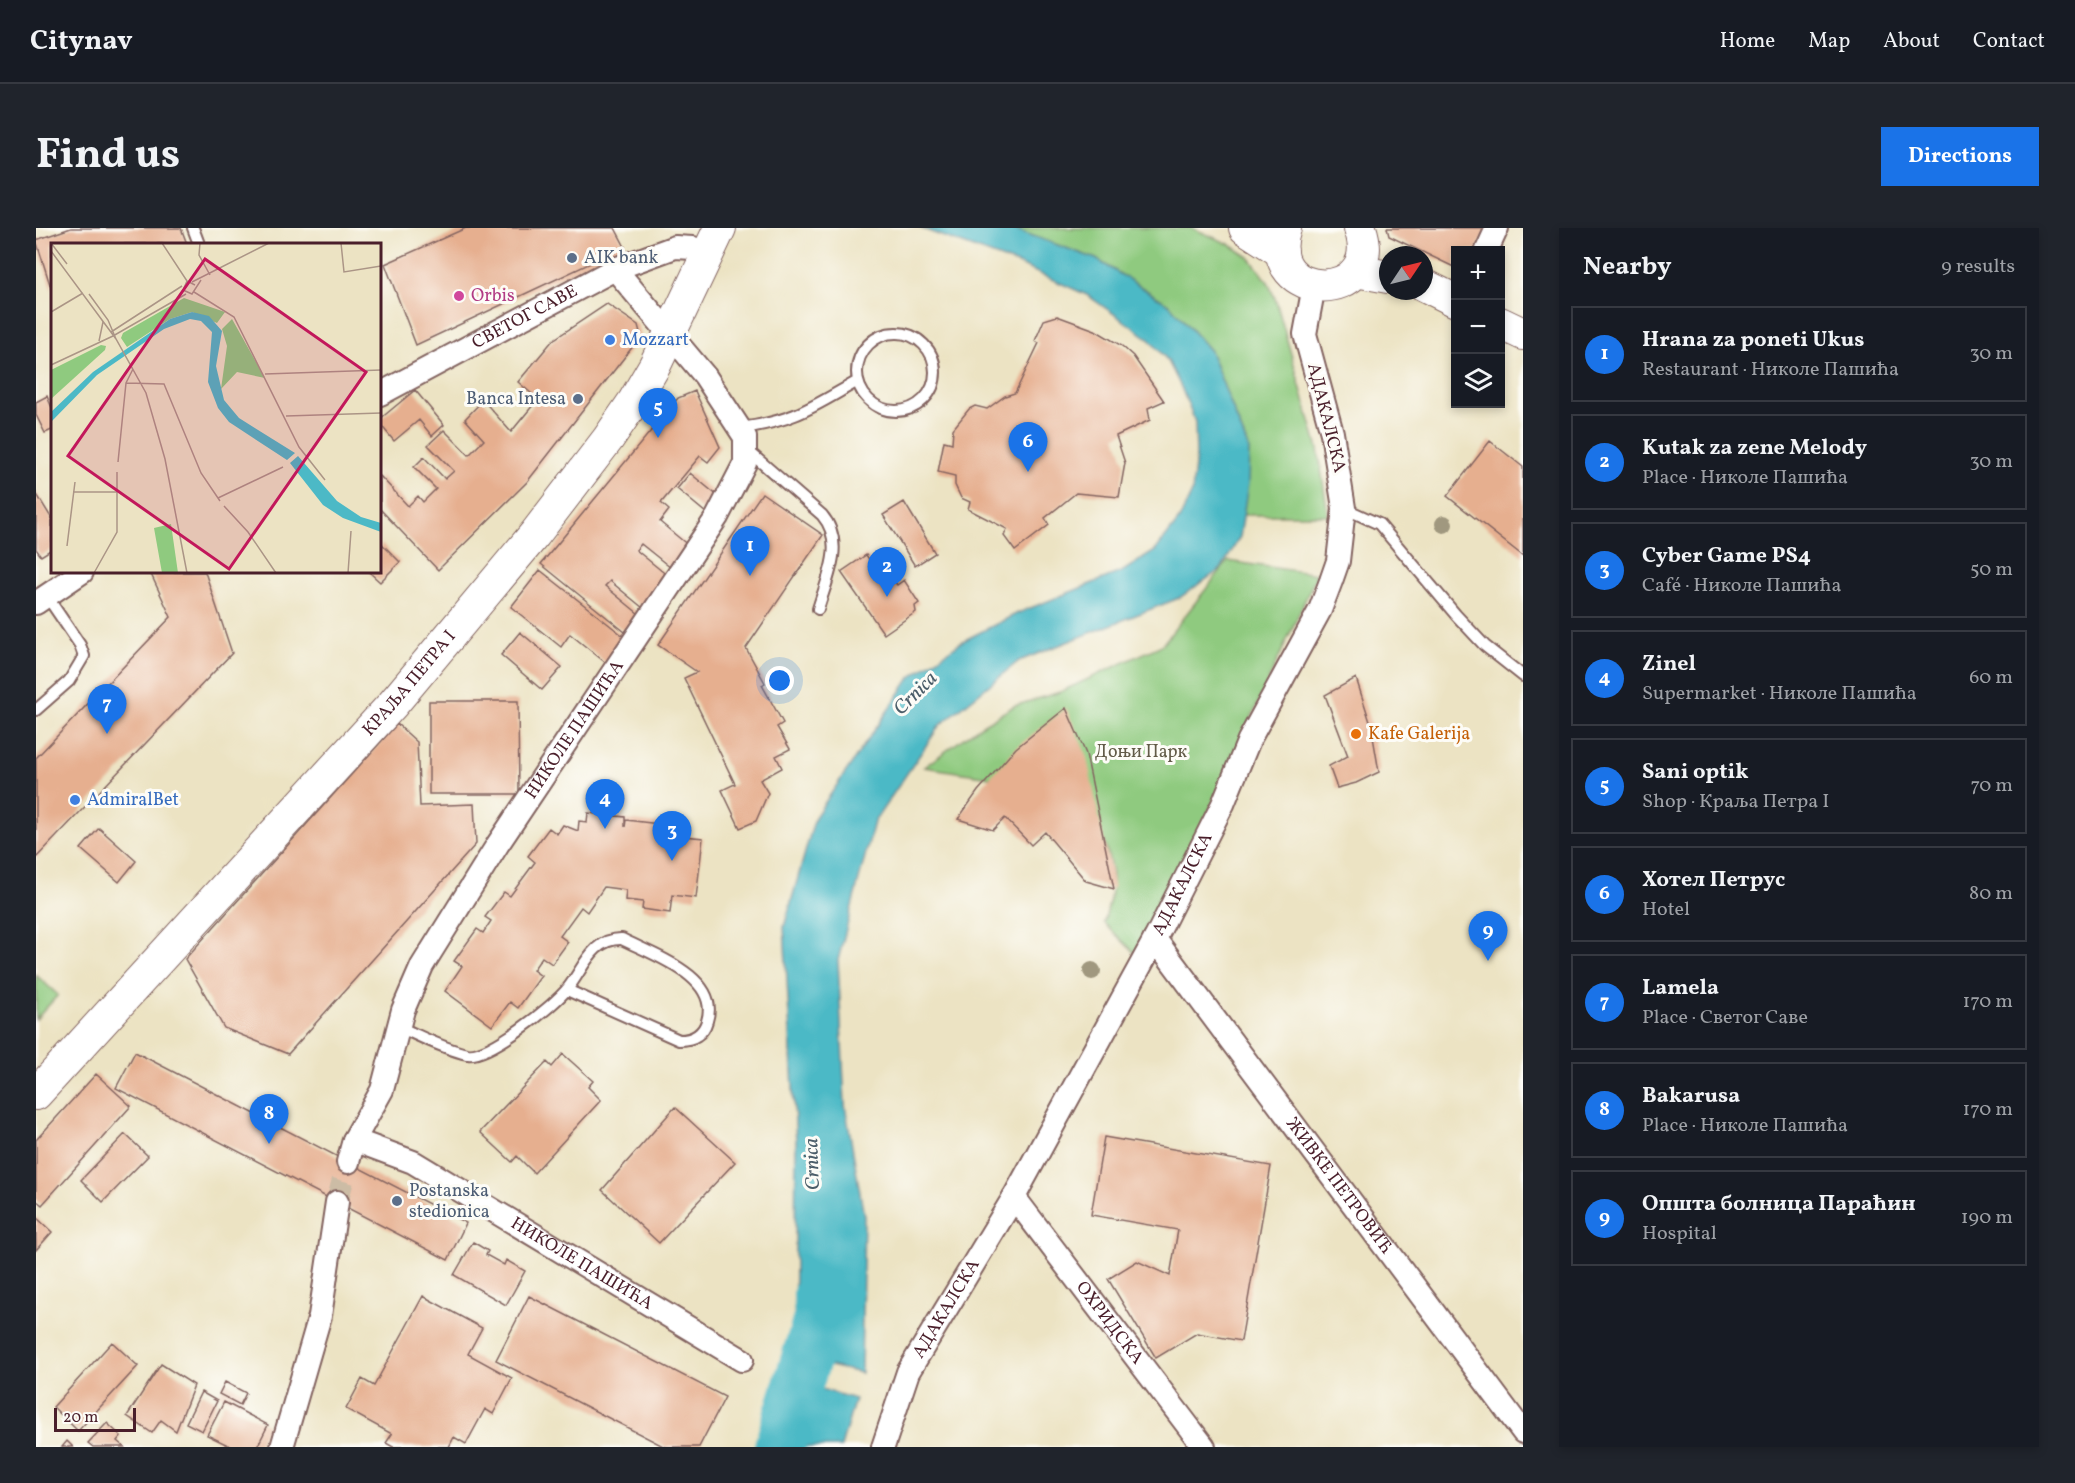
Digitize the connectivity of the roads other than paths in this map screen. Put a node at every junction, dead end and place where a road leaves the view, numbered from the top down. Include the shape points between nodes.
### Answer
1 (193, 228) edge
2 (1245, 228) edge
3 (1497, 228) edge
4 (1283, 240) edge
5 (714, 241) edge
6 (199, 243) edge
7 (1371, 243) edge
8 (1489, 246) edge
9 (615, 268) junction
10 (1356, 271) junction
11 (1379, 275) edge
12 (1314, 286) junction
13 (1433, 290) edge
14 (1453, 300) edge
15 (1505, 325) edge
16 (1523, 334) edge
17 (669, 336) junction
18 (858, 381) junction
19 (381, 393) edge
20 (741, 428) junction
21 (747, 450) junction
22 (1344, 508) junction
23 (80, 573) edge
24 (41, 599) edge
25 (818, 609) dead end
26 (1523, 676) edge
27 (36, 710) edge
28 (1155, 939) junction
29 (567, 990) junction
30 (399, 1027) junction
31 (36, 1094) edge
32 (1014, 1197) junction
33 (337, 1202) tunnel mouth
34 (742, 1360) dead end
35 (1523, 1432) edge
36 (282, 1447) edge
37 (883, 1447) edge
38 (1204, 1447) edge

1 - 6 lane
2 - 4 main road
3 - 8 street
4 - 12 main road via 1293,274
5 - 9 street, СВЕТОГ САВЕ via 693,248 675,247
5 - 17 main road, КРАЉА ПЕТРА I
7 - 10 main road
9 - 17 street
9 - 19 street, СВЕТОГ САВЕ
10 - 11 main road
10 - 12 main road via 1337,285
12 - 22 street, АДАКАЛСКА via 1305,334 1332,433
13 - 14 main road
15 - 16 main road
17 - 20 street via 705,376
17 - 31 main road, КРАЉА ПЕТРА I via 608,439 480,601 369,731
18 - 18 lane via 856,368 868,343 893,332 906,333 923,344 934,362 931,389 923,400 899,411 873,404
18 - 20 lane via 802,414
20 - 21 street
21 - 25 lane via 832,527 834,555
21 - 30 street, НИКОЛЕ ПАШИЋА via 739,478 717,517 435,944 411,987
22 - 26 lane via 1379,524 1485,646
22 - 28 street, АДАКАЛСКА via 1338,561 1320,610 1249,740 1223,804
23 - 24 street
24 - 27 lane via 80,645 84,656 69,681
28 - 32 street, АДАКАЛСКА
28 - 35 street, ЖИВКЕ ПЕТРОВИЋ
29 - 29 lane via 593,950 607,940 622,939 693,976 707,997 710,1014 700,1033 679,1040
29 - 30 lane via 496,1047 478,1054 468,1054
30 - 34 street, НИКОЛЕ ПАШИЋА via 382,1090 351,1151 413,1162
32 - 37 street, АДАКАЛСКА via 908,1372
32 - 38 street, ОХРИДСКА
33 - 36 street via 320,1317

